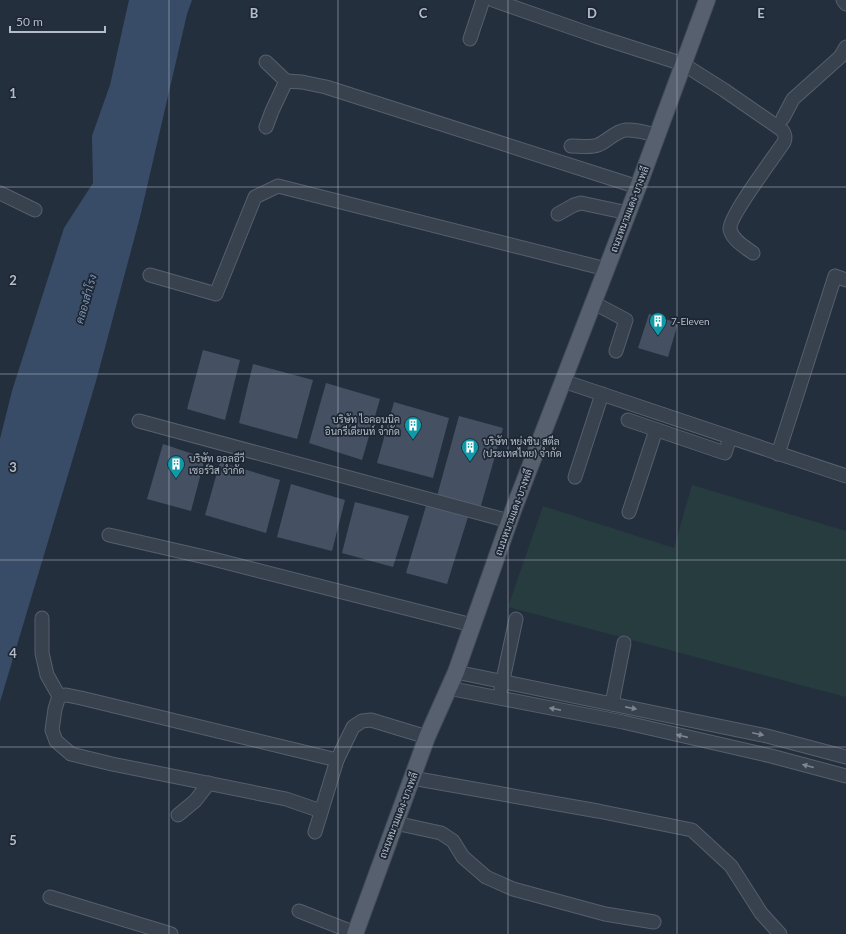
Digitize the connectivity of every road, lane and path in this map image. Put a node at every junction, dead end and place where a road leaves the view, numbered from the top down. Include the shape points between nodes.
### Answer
1 (483, 0) edge
2 (493, 0) edge
3 (706, 0) edge
4 (843, 0) edge
5 (846, 4) edge
6 (470, 39) dead end
7 (846, 47) edge
8 (266, 62) dead end
9 (683, 64) junction
10 (286, 81) junction
11 (783, 118) dead end
12 (266, 127) dead end
13 (656, 135) junction
14 (570, 146) dead end
15 (638, 188) junction
16 (0, 193) edge
17 (35, 210) dead end
18 (628, 213) junction
19 (558, 214) dead end
20 (753, 253) dead end
21 (606, 269) junction
22 (150, 275) dead end
23 (846, 280) edge
24 (594, 302) junction
25 (616, 351) dead end
26 (563, 381) junction
27 (602, 394) junction
28 (628, 420) dead end
29 (139, 421) dead end
30 (656, 430) junction
31 (730, 438) junction
32 (778, 454) junction
33 (846, 476) edge
34 (575, 477) dead end
35 (629, 512) dead end
36 (509, 521) junction
37 (109, 535) dead end
38 (42, 618) dead end
39 (516, 619) dead end
40 (472, 625) junction
41 (624, 643) dead end
42 (456, 672) junction
43 (503, 681) junction
44 (448, 688) junction
45 (59, 696) junction
46 (499, 698) junction
47 (612, 704) junction
48 (427, 737) junction
49 (846, 757) edge
50 (338, 760) junction
51 (846, 776) edge
52 (412, 778) junction
53 (209, 783) junction
54 (321, 811) junction
55 (178, 815) dead end
56 (395, 823) junction
57 (315, 832) dead end
58 (50, 897) dead end
59 (299, 911) dead end
60 (654, 922) dead end
61 (171, 934) edge
62 (355, 934) edge
63 (780, 934) edge

1 - 6 street
2 - 9 street
3 - 9 main road, ถนนหนามแดง-บางพลี
4 - 5 street
7 - 11 street via 840,57 794,99
8 - 10 street
9 - 13 main road, ถนนหนามแดง-บางพลี
9 - 20 street via 785,133 784,142 732,220 732,234
10 - 12 street
10 - 15 street via 326,87
13 - 14 street via 625,130 592,147
13 - 15 main road, ถนนหนามแดง-บางพลี
15 - 18 main road, ถนนหนามแดง-บางพลี
16 - 17 street
18 - 19 street via 581,203
18 - 21 main road, ถนนหนามแดง-บางพลี
21 - 22 street via 278,186 255,198 216,294
21 - 24 main road, ถนนหนามแดง-บางพลี
23 - 32 street via 835,276
24 - 25 street via 626,320
24 - 26 main road, ถนนหนามแดง-บางพลี
26 - 27 street
26 - 36 main road, ถนนหนามแดง-บางพลี
27 - 31 street
27 - 34 street
28 - 30 street
29 - 36 street
30 - 31 street via 725,453
30 - 35 street
31 - 32 street
32 - 33 street
36 - 40 main road, ถนนหนามแดง-บางพลี
37 - 40 street
38 - 45 street via 42,653 45,668
39 - 43 street
40 - 42 main road, ถนนหนามแดง-บางพลี
41 - 47 street
42 - 43 street
42 - 44 main road, ถนนหนามแดง-บางพลี
43 - 46 street
43 - 47 street
44 - 46 street
44 - 48 main road, ถนนหนามแดง-บางพลี
45 - 50 street via 81,698
45 - 53 street via 54,709 52,730 56,741 71,754
51 -> 46 street via 623,722
47 -> 49 street via 766,736
48 - 50 street via 371,720 362,721 354,727
48 - 52 main road, ถนนหนามแดง-บางพลี
50 - 54 street
52 - 56 main road, ถนนหนามแดง-บางพลี
52 - 63 street via 692,830 731,866 761,913
53 - 54 street via 286,799
53 - 55 street
54 - 57 street
56 - 60 street via 441,833 453,841 463,857 486,877 513,889 605,914
56 - 62 main road, ถนนหนามแดง-บางพลี
58 - 61 street
59 - 62 street

